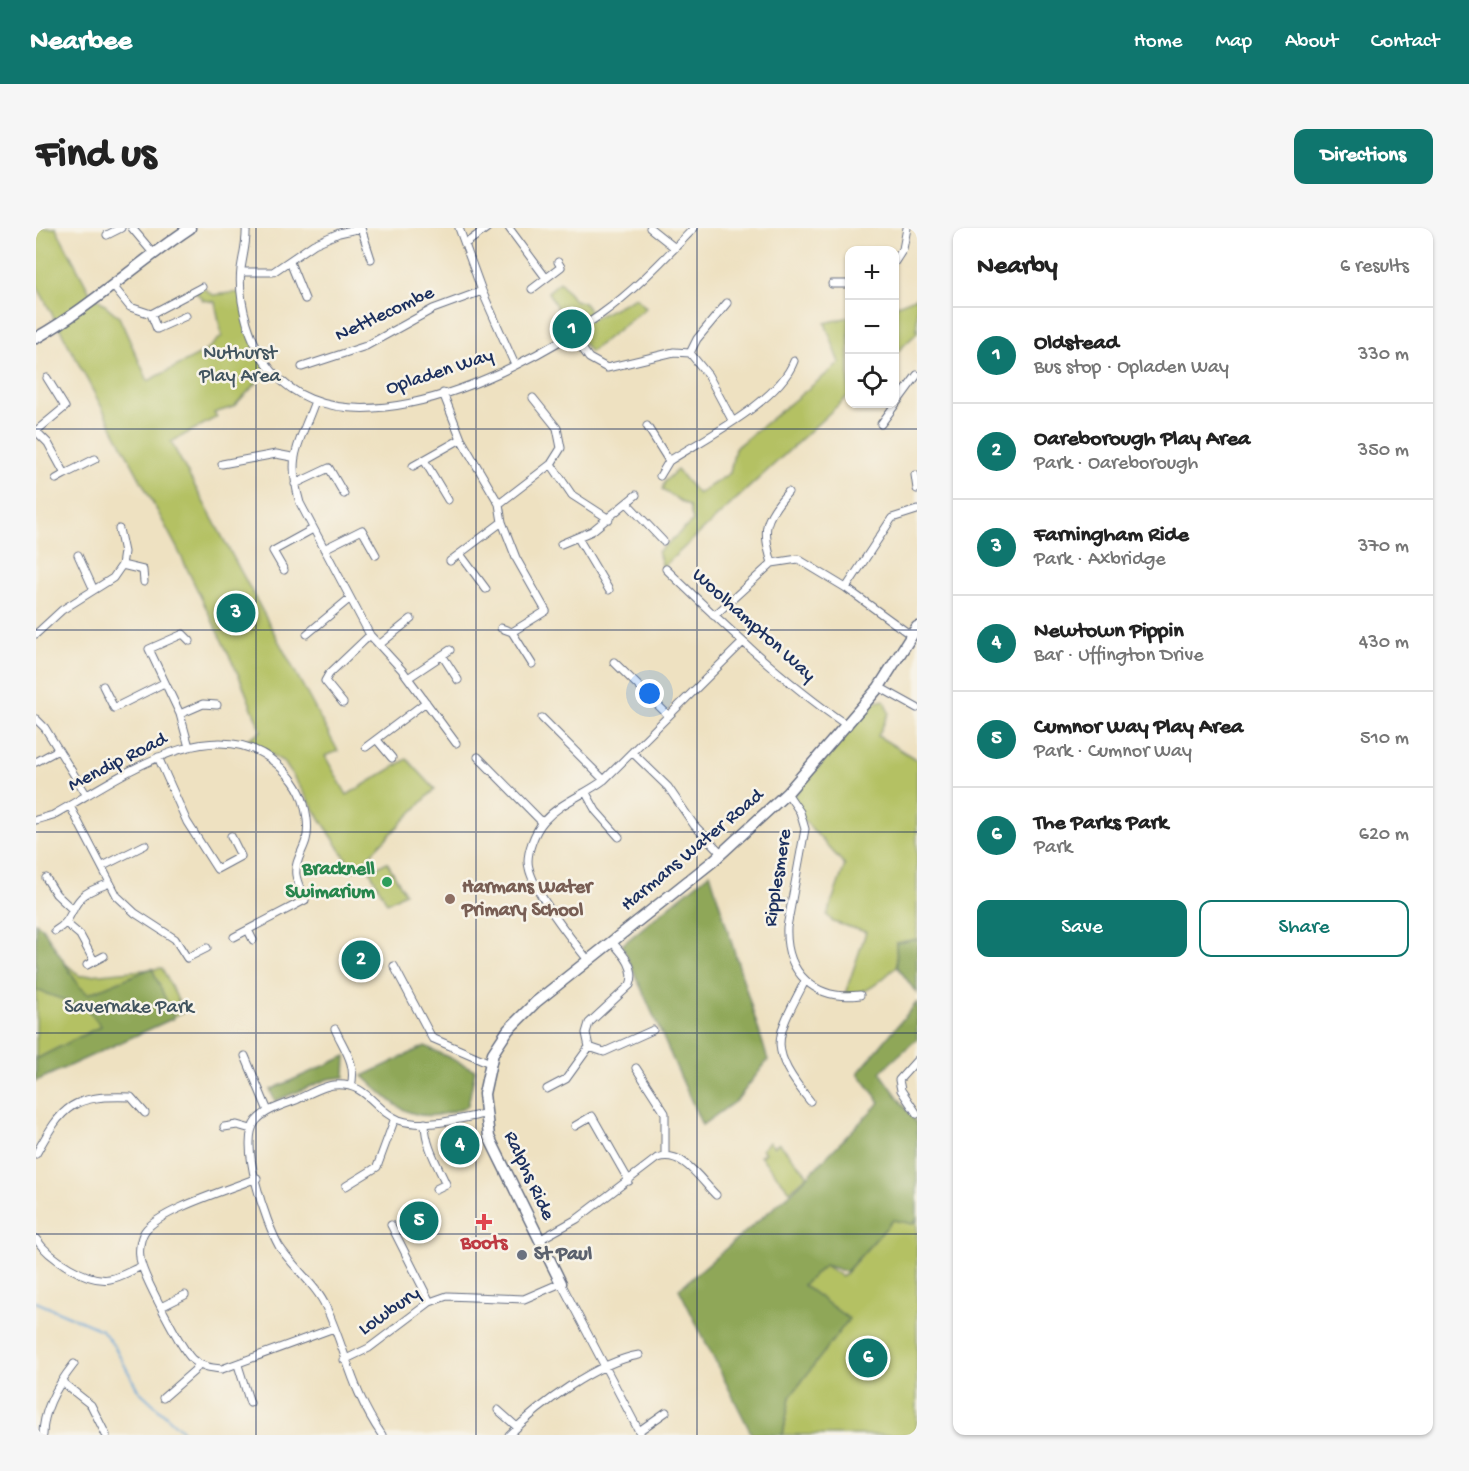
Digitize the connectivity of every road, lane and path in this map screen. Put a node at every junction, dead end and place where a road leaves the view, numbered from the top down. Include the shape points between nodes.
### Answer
1 (121, 228) edge
2 (132, 228) edge
3 (190, 228) edge
4 (246, 228) edge
5 (361, 228) edge
6 (459, 228) edge
7 (488, 228) edge
8 (509, 228) edge
9 (650, 228) edge
10 (694, 228) edge
11 (907, 228) edge
12 (107, 235) dead end
13 (465, 244) junction
14 (675, 248) junction
15 (153, 253) junction
16 (899, 255) edge
17 (371, 259) dead end
18 (290, 261) junction
19 (558, 262) dead end
20 (241, 272) junction
21 (546, 278) junction
22 (832, 284) dead end
23 (845, 284) edge
24 (113, 286) junction
25 (202, 287) dead end
26 (532, 289) dead end
27 (482, 291) junction
28 (305, 299) dead end
29 (727, 303) dead end
30 (151, 314) junction
31 (186, 316) dead end
32 (572, 334) junction
33 (36, 338) edge
34 (690, 353) junction
35 (794, 361) dead end
36 (515, 365) junction
37 (302, 367) dead end
38 (917, 375) edge
39 (48, 378) dead end
40 (443, 393) junction
41 (533, 398) dead end
42 (315, 401) junction
43 (732, 420) junction
44 (881, 424) dead end
45 (647, 426) dead end
46 (461, 439) junction
47 (292, 457) junction
48 (95, 459) dead end
49 (424, 460) junction
50 (669, 462) junction
51 (222, 464) dead end
52 (551, 464) junction
53 (413, 466) dead end
54 (65, 474) junction
55 (915, 475) dead end
56 (660, 476) dead end
57 (56, 479) dead end
58 (295, 484) junction
59 (917, 489) edge
60 (788, 492) dead end
61 (344, 494) dead end
62 (636, 495) dead end
63 (448, 500) dead end
64 (499, 504) junction
65 (628, 504) junction
66 (917, 510) edge
67 (609, 519) junction
68 (502, 522) junction
69 (119, 529) dead end
70 (313, 529) junction
71 (578, 538) junction
72 (663, 541) dead end
73 (561, 544) dead end
74 (324, 549) junction
75 (460, 554) junction
76 (78, 555) dead end
77 (376, 555) dead end
78 (450, 561) dead end
79 (772, 563) junction
80 (122, 565) junction
81 (666, 569) dead end
82 (284, 570) dead end
83 (144, 582) dead end
84 (93, 588) junction
85 (846, 588) junction
86 (486, 589) dead end
87 (609, 590) dead end
88 (349, 599) junction
89 (714, 616) junction
90 (411, 618) dead end
91 (501, 628) dead end
92 (512, 632) junction
93 (915, 632) edge
94 (36, 634) edge
95 (307, 634) dead end
96 (370, 635) junction
97 (190, 642) dead end
98 (741, 643) junction
99 (379, 645) junction
100 (450, 650) dead end
101 (442, 655) junction
102 (615, 662) dead end
103 (532, 664) dead end
104 (408, 678) junction
105 (458, 680) dead end
106 (164, 683) junction
107 (103, 686) dead end
108 (879, 687) junction
109 (343, 702) dead end
110 (426, 702) junction
111 (217, 705) dead end
112 (917, 708) edge
113 (180, 714) junction
114 (668, 715) junction
115 (542, 718) dead end
116 (36, 719) edge
117 (848, 726) junction
118 (377, 740) junction
119 (456, 743) dead end
120 (189, 747) junction
121 (366, 747) dead end
122 (58, 750) junction
123 (633, 753) junction
124 (158, 757) junction
125 (392, 758) dead end
126 (478, 758) dead end
127 (36, 762) edge
128 (604, 780) junction
129 (586, 793) junction
130 (788, 793) junction
131 (86, 794) junction
132 (70, 806) junction
133 (36, 820) edge
134 (542, 822) junction
135 (231, 836) dead end
136 (619, 837) dead end
137 (145, 845) dead end
138 (722, 854) junction
139 (103, 866) junction
140 (217, 869) junction
141 (46, 878) dead end
142 (220, 879) dead end
143 (110, 883) junction
144 (73, 910) junction
145 (67, 924) junction
146 (248, 930) junction
147 (55, 931) dead end
148 (234, 937) dead end
149 (253, 940) dead end
150 (612, 942) junction
151 (207, 948) dead end
152 (104, 956) dead end
153 (588, 960) junction
154 (394, 966) dead end
155 (805, 981) junction
156 (860, 995) dead end
157 (336, 1029) dead end
158 (653, 1030) dead end
159 (589, 1047) junction
160 (244, 1056) dead end
161 (917, 1060) edge
162 (490, 1063) junction
163 (636, 1068) dead end
164 (351, 1086) junction
165 (484, 1088) joint
166 (547, 1089) dead end
167 (810, 1101) dead end
168 (268, 1112) junction
169 (145, 1113) dead end
170 (484, 1114) junction
171 (917, 1114) edge
172 (395, 1118) junction
173 (425, 1123) junction
174 (575, 1126) dead end
175 (224, 1127) dead end
176 (251, 1129) junction
177 (36, 1153) edge
178 (665, 1155) junction
179 (256, 1178) junction
180 (629, 1181) junction
181 (346, 1186) dead end
182 (436, 1189) dead end
183 (716, 1195) dead end
184 (391, 1225) dead end
185 (36, 1239) edge
186 (539, 1240) junction
187 (142, 1266) junction
188 (561, 1283) junction
189 (185, 1295) dead end
190 (430, 1302) junction
191 (163, 1306) junction
192 (334, 1328) junction
193 (639, 1355) dead end
194 (344, 1360) junction
195 (74, 1364) dead end
196 (199, 1364) junction
197 (238, 1365) junction
198 (607, 1368) junction
199 (62, 1382) junction
200 (163, 1398) dead end
201 (250, 1402) dead end
202 (498, 1410) dead end
203 (666, 1412) dead end
204 (40, 1420) edge
205 (517, 1427) junction
206 (640, 1433) edge
207 (43, 1435) edge
208 (106, 1435) edge
209 (382, 1435) edge
210 (509, 1435) edge

1 - 12 street
2 - 15 street
3 - 15 street
4 - 20 street, Opladen Way
5 - 17 street
5 - 18 street via 314,244
6 - 13 street
7 - 13 street
8 - 21 street
9 - 14 street
10 - 14 street, Opladen Way
11 - 16 street
13 - 27 street
14 - 32 street, Opladen Way via 614,305
15 - 24 street
18 - 20 street via 273,272
18 - 28 street
19 - 21 street via 561,267
20 - 42 street, Opladen Way via 243,309 257,348 278,375
21 - 26 street
22 - 23 street
24 - 30 street via 130,307
24 - 33 street
25 - 30 street
27 - 36 street
27 - 37 street, Nettlecombe via 433,309 366,346
29 - 34 street
30 - 31 street via 157,329
32 - 34 street via 588,358 607,368 674,352
32 - 36 street, Opladen Way
34 - 43 street via 708,375
35 - 43 street via 788,376 764,401
36 - 40 street, Opladen Way
38 - 44 street
39 - 54 street via 64,407 36,431 48,443
40 - 42 street, Opladen Way via 373,410
40 - 46 street
41 - 52 street via 557,428 561,448
42 - 47 street
43 - 50 street
45 - 50 street
46 - 49 street
46 - 64 street
47 - 51 street via 276,454
47 - 58 street
48 - 54 street
49 - 53 street
49 - 63 street
50 - 56 street
52 - 64 street
52 - 67 street via 572,495
54 - 57 street
55 - 59 street
58 - 61 street via 329,468
58 - 70 street
60 - 79 street via 772,510 766,525
62 - 65 street
64 - 68 street
65 - 67 street
65 - 72 street
66 - 85 street via 892,518
67 - 71 street
68 - 75 street
68 - 92 street via 516,558 546,611
69 - 80 street via 124,552
70 - 74 street
70 - 82 street via 273,551
71 - 73 street
71 - 87 street
74 - 77 street via 362,530
74 - 88 street
75 - 78 street
75 - 86 street
76 - 84 street
79 - 85 street via 798,559
79 - 89 street
80 - 83 street via 143,570
80 - 84 street via 113,578
81 - 89 street, Woolhampton Way
84 - 94 street
85 - 93 street
88 - 95 street
88 - 96 street
89 - 98 street, Woolhampton Way
90 - 99 street
91 - 92 street
92 - 103 street
93 - 108 street, Harmans Water Road
96 - 99 street
96 - 109 street via 326,681
97 - 106 street via 183,634 149,649
98 - 114 street
98 - 117 street, Woolhampton Way
99 - 104 street
100 - 101 street
101 - 104 street
101 - 105 street
102 - 114 street
104 - 110 street
106 - 107 street via 114,708
106 - 113 street
108 - 112 street
108 - 117 street, Harmans Water Road
110 - 118 street
110 - 119 street
111 - 113 street via 203,704
113 - 120 street
114 - 123 street
115 - 128 street
116 - 122 street
117 - 130 street, Harmans Water Road
118 - 121 street
118 - 125 street
120 - 124 street, Mendip Road
120 - 146 street, Mendip Road via 225,742 252,748 271,758 292,777 304,803 306,840 295,873 305,900
122 - 127 street
122 - 131 street
123 - 128 street
123 - 138 street via 668,787 694,825
124 - 131 street, Mendip Road
124 - 140 street via 187,822
126 - 134 street
128 - 129 street
129 - 134 street via 565,802
129 - 136 street
130 - 138 street, Harmans Water Road
130 - 155 street, Ripplesmere via 805,829 786,942 792,964
131 - 132 street, Mendip Road
132 - 133 street, Mendip Road
132 - 139 street
134 - 153 street via 528,865 534,883
135 - 140 street via 244,853
137 - 139 street
138 - 150 street, Harmans Water Road
139 - 143 street
140 - 142 street
141 - 144 street
143 - 144 street via 87,892
143 - 151 street via 135,913 175,939 187,958
144 - 145 street
145 - 147 street
145 - 152 street via 80,935 90,963
146 - 148 street
146 - 149 street
150 - 153 street, Harmans Water Road
150 - 159 street via 628,961 633,978 589,1023
153 - 162 street, Harmans Water Road via 517,1020 498,1044
154 - 162 street via 432,1038
155 - 156 street via 838,996
155 - 167 street via 781,1032 780,1053 787,1072
157 - 164 street via 351,1060
158 - 159 street via 604,1052
159 - 166 street via 566,1079
160 - 168 street
161 - 171 street via 899,1080
162 - 165 street, Harmans Water Road
163 - 178 street via 664,1113
164 - 168 street via 332,1085
164 - 172 street via 365,1092
165 - 170 street, Ralphs Ride
168 - 176 street
169 - 177 street via 131,1097 76,1104 61,1113
170 - 173 street
170 - 186 street, Ralphs Ride via 494,1152
172 - 173 street
172 - 181 street via 377,1167
173 - 182 street via 433,1157 446,1184
174 - 180 street via 592,1116
175 - 176 street
176 - 179 street via 249,1148
178 - 180 street
178 - 183 street via 690,1167
179 - 187 street via 161,1215 144,1232
179 - 192 street via 270,1230 325,1304
180 - 186 street via 577,1219
184 - 190 street
185 - 187 street via 59,1262 97,1279
186 - 188 street, Ralphs Ride
187 - 191 street
188 - 190 street, Lowbury via 524,1299 460,1295
188 - 198 street, Ralphs Ride
189 - 191 street
190 - 194 street, Lowbury via 377,1342
191 - 196 street via 190,1358
192 - 194 street
192 - 197 street
193 - 198 street
194 - 209 street via 367,1413
195 - 199 street
196 - 197 street via 222,1369
196 - 200 street
197 - 201 street
198 - 205 street via 555,1396
198 - 206 street, Ralphs Ride
199 - 204 street
199 - 208 street via 91,1405
202 - 205 street
203 - 206 street
204 - 207 street
205 - 210 street

